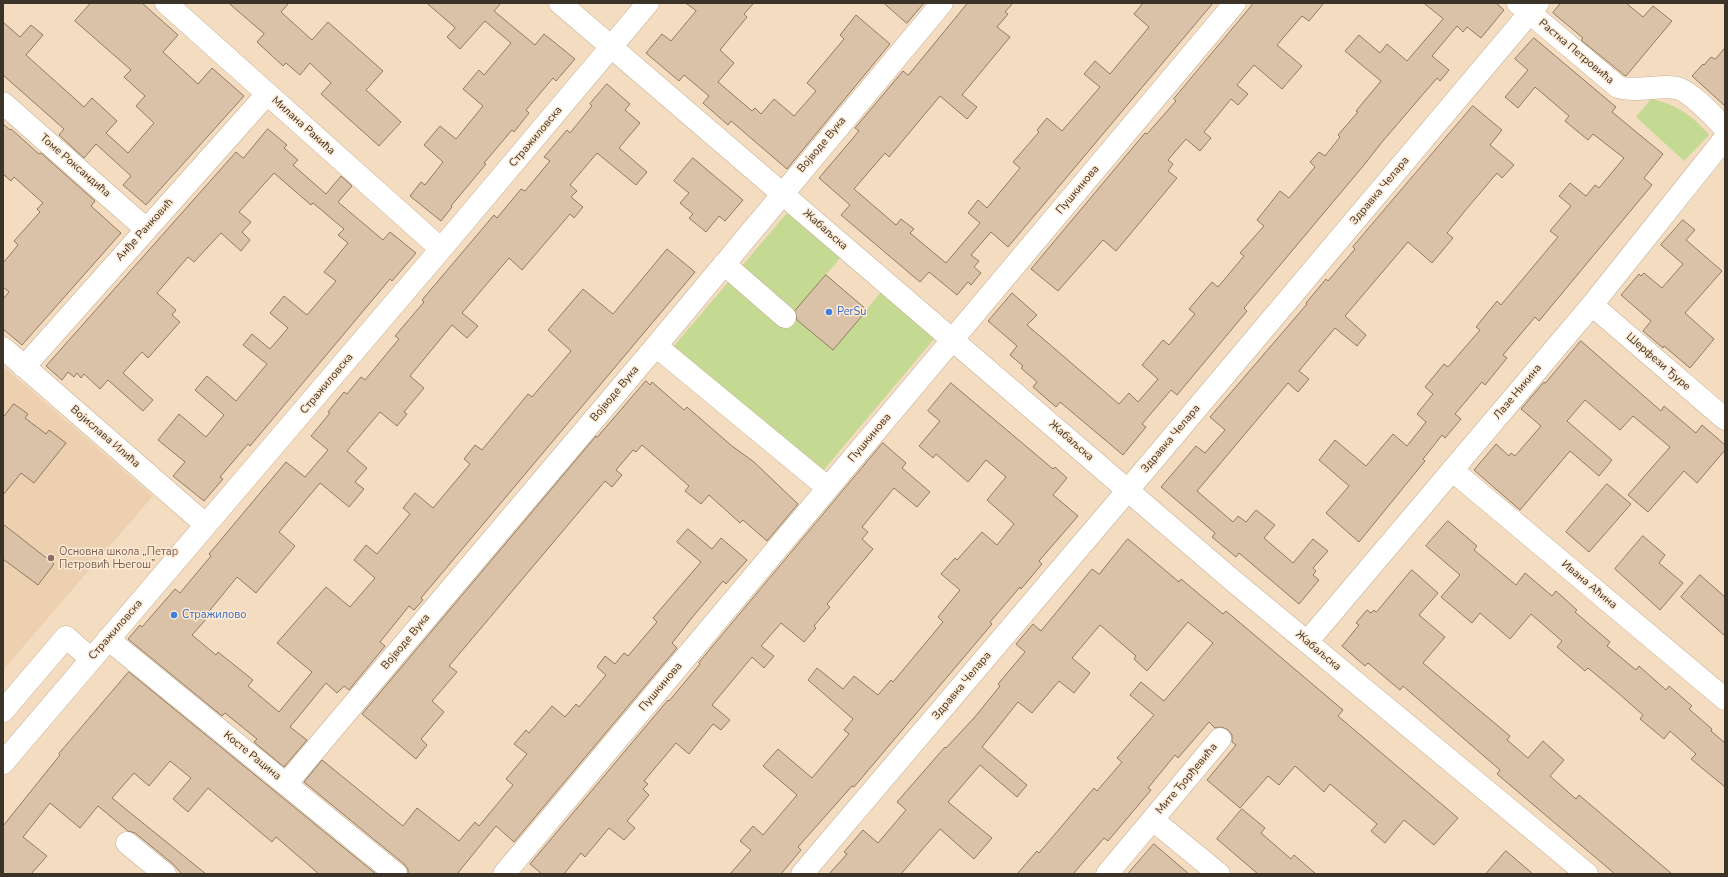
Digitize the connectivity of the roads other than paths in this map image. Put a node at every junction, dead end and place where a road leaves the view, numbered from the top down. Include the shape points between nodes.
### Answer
1 (166, 3) edge
2 (560, 3) edge
3 (648, 3) edge
4 (942, 3) edge
5 (1235, 3) edge
6 (1528, 6) edge
7 (611, 47) junction
8 (267, 94) junction
9 (3, 103) edge
10 (1725, 128) edge
11 (1725, 138) edge
12 (782, 193) junction
13 (146, 229) junction
14 (441, 249) junction
15 (724, 264) junction
16 (1592, 305) junction
17 (786, 317) dead end
18 (953, 339) junction
19 (656, 346) junction
20 (3, 348) edge
21 (24, 367) junction
22 (1725, 419) edge
23 (1452, 470) junction
24 (828, 488) junction
25 (1128, 490) junction
26 (206, 525) junction
27 (108, 638) junction
28 (1307, 642) junction
29 (90, 659) junction
30 (1725, 699) edge
31 (3, 711) edge
32 (1220, 739) dead end
33 (6, 752) edge
34 (286, 784) junction
35 (1153, 820) junction
36 (127, 843) dead end
37 (165, 874) edge
38 (396, 874) edge
39 (504, 874) edge
40 (802, 874) edge
41 (1106, 874) edge
42 (1218, 874) edge
43 (1587, 874) edge

1 - 8 street, Милана Ракића
2 - 7 street, Жабаљска
3 - 7 street, Стражиловска
4 - 12 street, Војводе Вука
5 - 18 street, Пушкинова
6 - 10 street, Растка Петровића via 1618,87 1633,90 1679,88
6 - 25 street, Здравка Челара
7 - 12 street, Жабаљска
7 - 14 street, Стражиловска
8 - 13 street, Анђе Ранковић
8 - 14 street, Милана Ракића
9 - 13 street, Томе Роксандића
11 - 16 street, Лазе Никина
12 - 15 street, Војводе Вука
12 - 18 street, Жабаљска
13 - 21 street, Анђе Ранковић
14 - 26 street, Стражиловска
15 - 17 street
15 - 19 street, Војводе Вука
16 - 22 street, Шерфези Ђуре
16 - 23 street, Лазе Никина
18 - 24 street, Пушкинова
18 - 25 street, Жабаљска
19 - 24 street
19 - 34 street, Војводе Вука
20 - 21 street, Војислава Илића
21 - 26 street, Војислава Илића
23 - 28 street, Лазе Никина
23 - 30 street, Ивана Аћина
24 - 39 street, Пушкинова
25 - 28 street, Жабаљска
25 - 40 street, Здравка Челара
26 - 27 street, Стражиловска
27 - 29 street, Стражиловска
27 - 34 street, Косте Рацина
28 - 43 street, Жабаљска
29 - 31 street via 66,637
29 - 33 street, Стражиловска
32 - 35 street, Мите Ђорђевића
34 - 38 street, Косте Рацина
35 - 41 street, Мите Ђорђевића
35 - 42 street, Мите Ђорђевића
36 - 37 street

